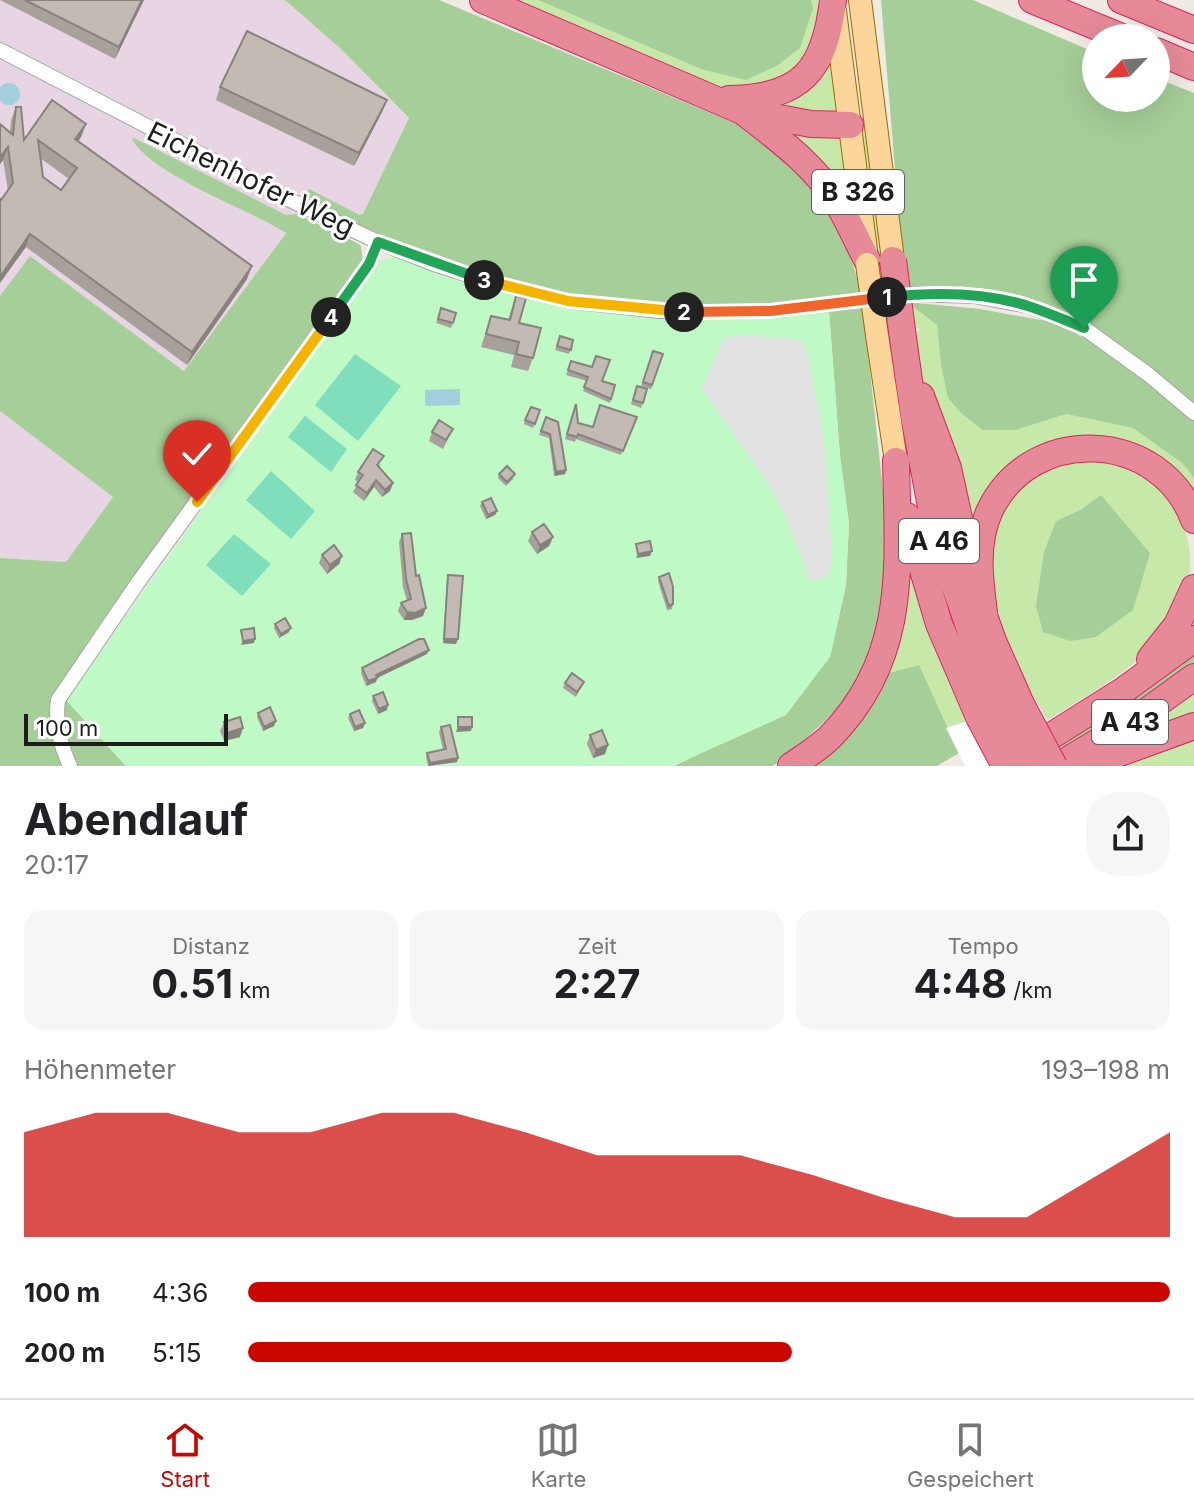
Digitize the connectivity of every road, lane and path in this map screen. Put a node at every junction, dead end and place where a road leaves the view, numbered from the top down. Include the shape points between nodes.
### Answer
1 (483, 0) edge
2 (833, 0) edge
3 (860, 0) edge
4 (1032, 0) edge
5 (1121, 0) edge
6 (1090, 24) edge
7 (1194, 30) edge
8 (0, 50) edge
9 (1170, 57) edge
10 (1194, 67) edge
11 (718, 99) junction
12 (742, 111) junction
13 (874, 114) junction
14 (850, 125) junction
15 (378, 242) junction
16 (876, 261) junction
17 (889, 333) junction
18 (906, 363) junction
19 (1194, 413) edge
20 (896, 461) junction
21 (1194, 520) edge
22 (1194, 588) edge
23 (985, 619) junction
24 (1194, 639) edge
25 (1194, 677) edge
26 (1124, 690) junction
27 (1001, 710) junction
28 (1194, 726) edge
29 (70, 766) edge
30 (791, 766) edge
31 (1002, 766) edge
32 (1033, 766) edge
33 (1056, 766) edge
34 (1084, 766) edge

1 - 11 highway
2 - 11 highway via 824,49 795,86 750,99
2 - 14 main road, B 326
3 - 13 main road, B 326
4 - 6 highway
5 - 7 highway
8 - 15 street, Eichenhofer Weg
9 - 10 highway
11 - 12 highway
12 - 14 highway via 811,124
12 - 16 highway via 816,175
13 - 14 main road
13 - 16 main road, B 326
14 - 16 main road, B 326
15 - 19 street, Eichenhofer Weg via 434,264 568,301 660,311 770,311 914,294 974,296 1029,306 1084,328
15 - 29 street via 369,264 58,700 60,739
16 - 17 highway, A 46, bridge
17 - 18 highway, A 46
17 - 20 main road, A 46
18 - 23 highway via 940,443
18 - 27 highway, A 46 via 935,528
20 - 27 highway, A 46 via 924,580 951,655
20 - 30 highway via 897,579 877,671 850,715
21 - 23 highway via 1177,489 1137,459 1086,447 1041,459 1001,491 985,523 980,559
22 - 26 highway via 1177,625
23 - 27 highway
24 - 26 highway, A 43
25 - 33 highway, A 43
26 - 31 highway, A 43
27 - 31 highway, A 46, bridge
27 - 32 highway, A 46, bridge
27 - 33 highway, bridge
28 - 34 highway

